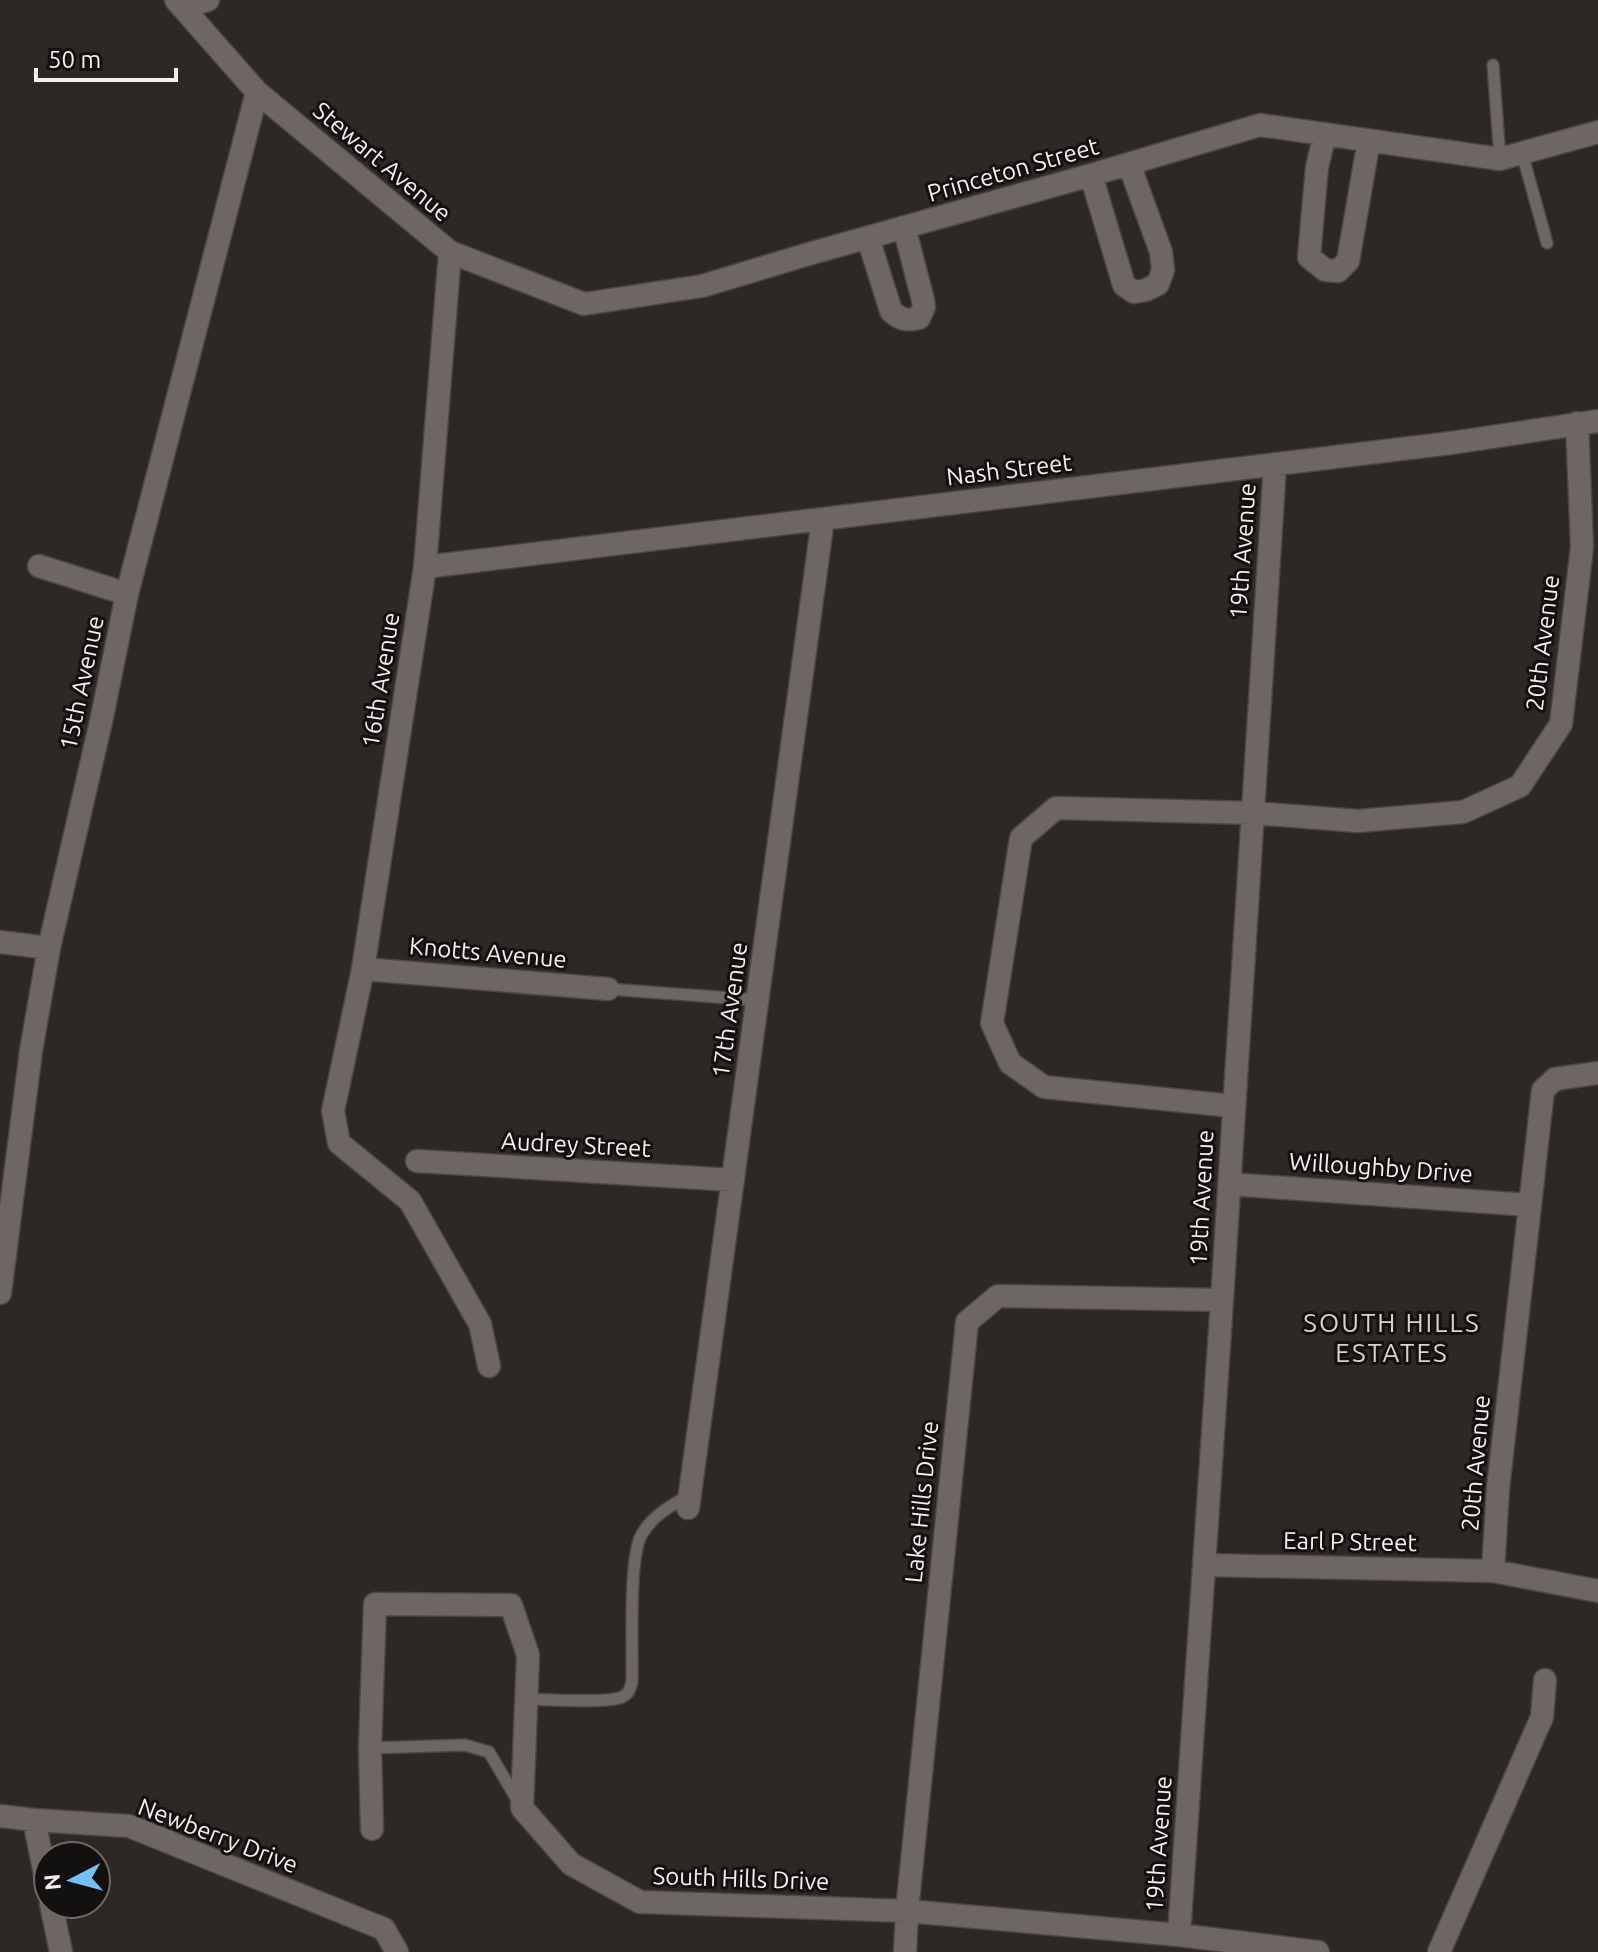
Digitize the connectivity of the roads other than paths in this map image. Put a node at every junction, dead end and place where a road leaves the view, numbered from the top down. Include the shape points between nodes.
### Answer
1 (208, 0) edge
2 (180, 4) edge
3 (1493, 65) dead end
4 (257, 92) junction
5 (1598, 132) edge
6 (1325, 134) junction
7 (1369, 140) junction
8 (1522, 153) junction
9 (1500, 159) junction
10 (1129, 164) junction
11 (1091, 175) junction
12 (904, 227) junction
13 (868, 238) junction
14 (1547, 243) dead end
15 (450, 252) junction
16 (1587, 422) edge
17 (1275, 464) junction
18 (823, 519) junction
19 (39, 566) dead end
20 (425, 567) junction
21 (127, 594) junction
22 (1254, 813) junction
23 (0, 942) edge
24 (49, 948) junction
25 (363, 969) junction
26 (608, 989) joint
27 (758, 1000) junction
28 (1598, 1073) edge
29 (1233, 1106) junction
30 (417, 1161) dead end
31 (733, 1180) junction
32 (1229, 1184) junction
33 (1529, 1205) junction
34 (0, 1293) edge
35 (1222, 1300) junction
36 (489, 1366) dead end
37 (689, 1501) joint
38 (1205, 1565) junction
39 (1493, 1571) junction
40 (1598, 1591) edge
41 (1545, 1680) dead end
42 (526, 1699) junction
43 (370, 1748) junction
44 (522, 1808) junction
45 (0, 1816) edge
46 (34, 1820) junction
47 (372, 1829) dead end
48 (38, 1840) edge
49 (907, 1911) junction
50 (54, 1920) edge
51 (1179, 1935) junction
52 (61, 1952) edge
53 (397, 1952) edge
54 (905, 1952) edge
55 (1318, 1952) edge
56 (1439, 1952) edge

1 - 2 street
2 - 4 street, Stewart Avenue
3 - 9 lane
4 - 15 street, Stewart Avenue
4 - 21 street, 15th Avenue
5 - 8 street, Princeton Street
6 - 7 street, Princeton Street
6 - 7 street via 1309,257 1325,270 1338,271 1348,261
6 - 10 street, Princeton Street via 1260,125
7 - 9 street, Princeton Street
8 - 9 street, Princeton Street
8 - 14 lane
10 - 11 street, Princeton Street
10 - 11 street via 1161,252 1158,284 1146,290 1134,292 1124,285
11 - 12 street, Princeton Street
12 - 13 street, Princeton Street
12 - 13 street via 924,307 919,318 910,321 891,311
13 - 15 street, Princeton Street via 702,286 584,304
15 - 20 street, 16th Avenue
16 - 17 street, Nash Street
16 - 22 street, 20th Avenue via 1582,547 1561,724 1520,786 1463,812 1358,821
17 - 18 street, Nash Street
17 - 22 street, 19th Avenue
18 - 20 street, Nash Street
18 - 27 street, 17th Avenue
19 - 21 street
20 - 25 street, 16th Avenue
21 - 24 street, 15th Avenue
22 - 29 street, 19th Avenue
22 - 29 street, 20th Avenue via 1056,808 1021,838 992,1023 1010,1063 1044,1087
23 - 24 street
24 - 34 street, 15th Avenue
25 - 26 street, Knotts Avenue
25 - 36 street, 16th Avenue via 333,1111 339,1143 410,1201 480,1324
26 - 27 lane
27 - 31 street, 17th Avenue
28 - 33 street, 20th Avenue via 1555,1079 1543,1090
29 - 32 street, 19th Avenue
30 - 31 street, Audrey Street
31 - 37 street, 17th Avenue
32 - 33 street, Willoughby Drive
32 - 35 street, 19th Avenue
33 - 39 street, 20th Avenue
35 - 38 street, 19th Avenue
35 - 49 street, Lake Hills Drive via 998,1296 967,1322
37 - 42 lane via 658,1514 640,1535 629,1693 605,1700
38 - 39 street, Earl P Street
38 - 51 street, 19th Avenue
39 - 40 street
41 - 56 street via 1542,1717
42 - 43 street via 528,1655 511,1605 375,1604
42 - 44 street
43 - 44 lane via 465,1745 489,1752
43 - 47 street
44 - 49 street, South Hills Drive via 571,1864 640,1902
45 - 46 street, Newberry Drive
46 - 48 street
46 - 53 street, Newberry Drive via 129,1826 384,1929
49 - 51 street, South Hills Drive
49 - 54 street, Lake Hills Drive
50 - 52 street
51 - 55 street, South Hills Drive

